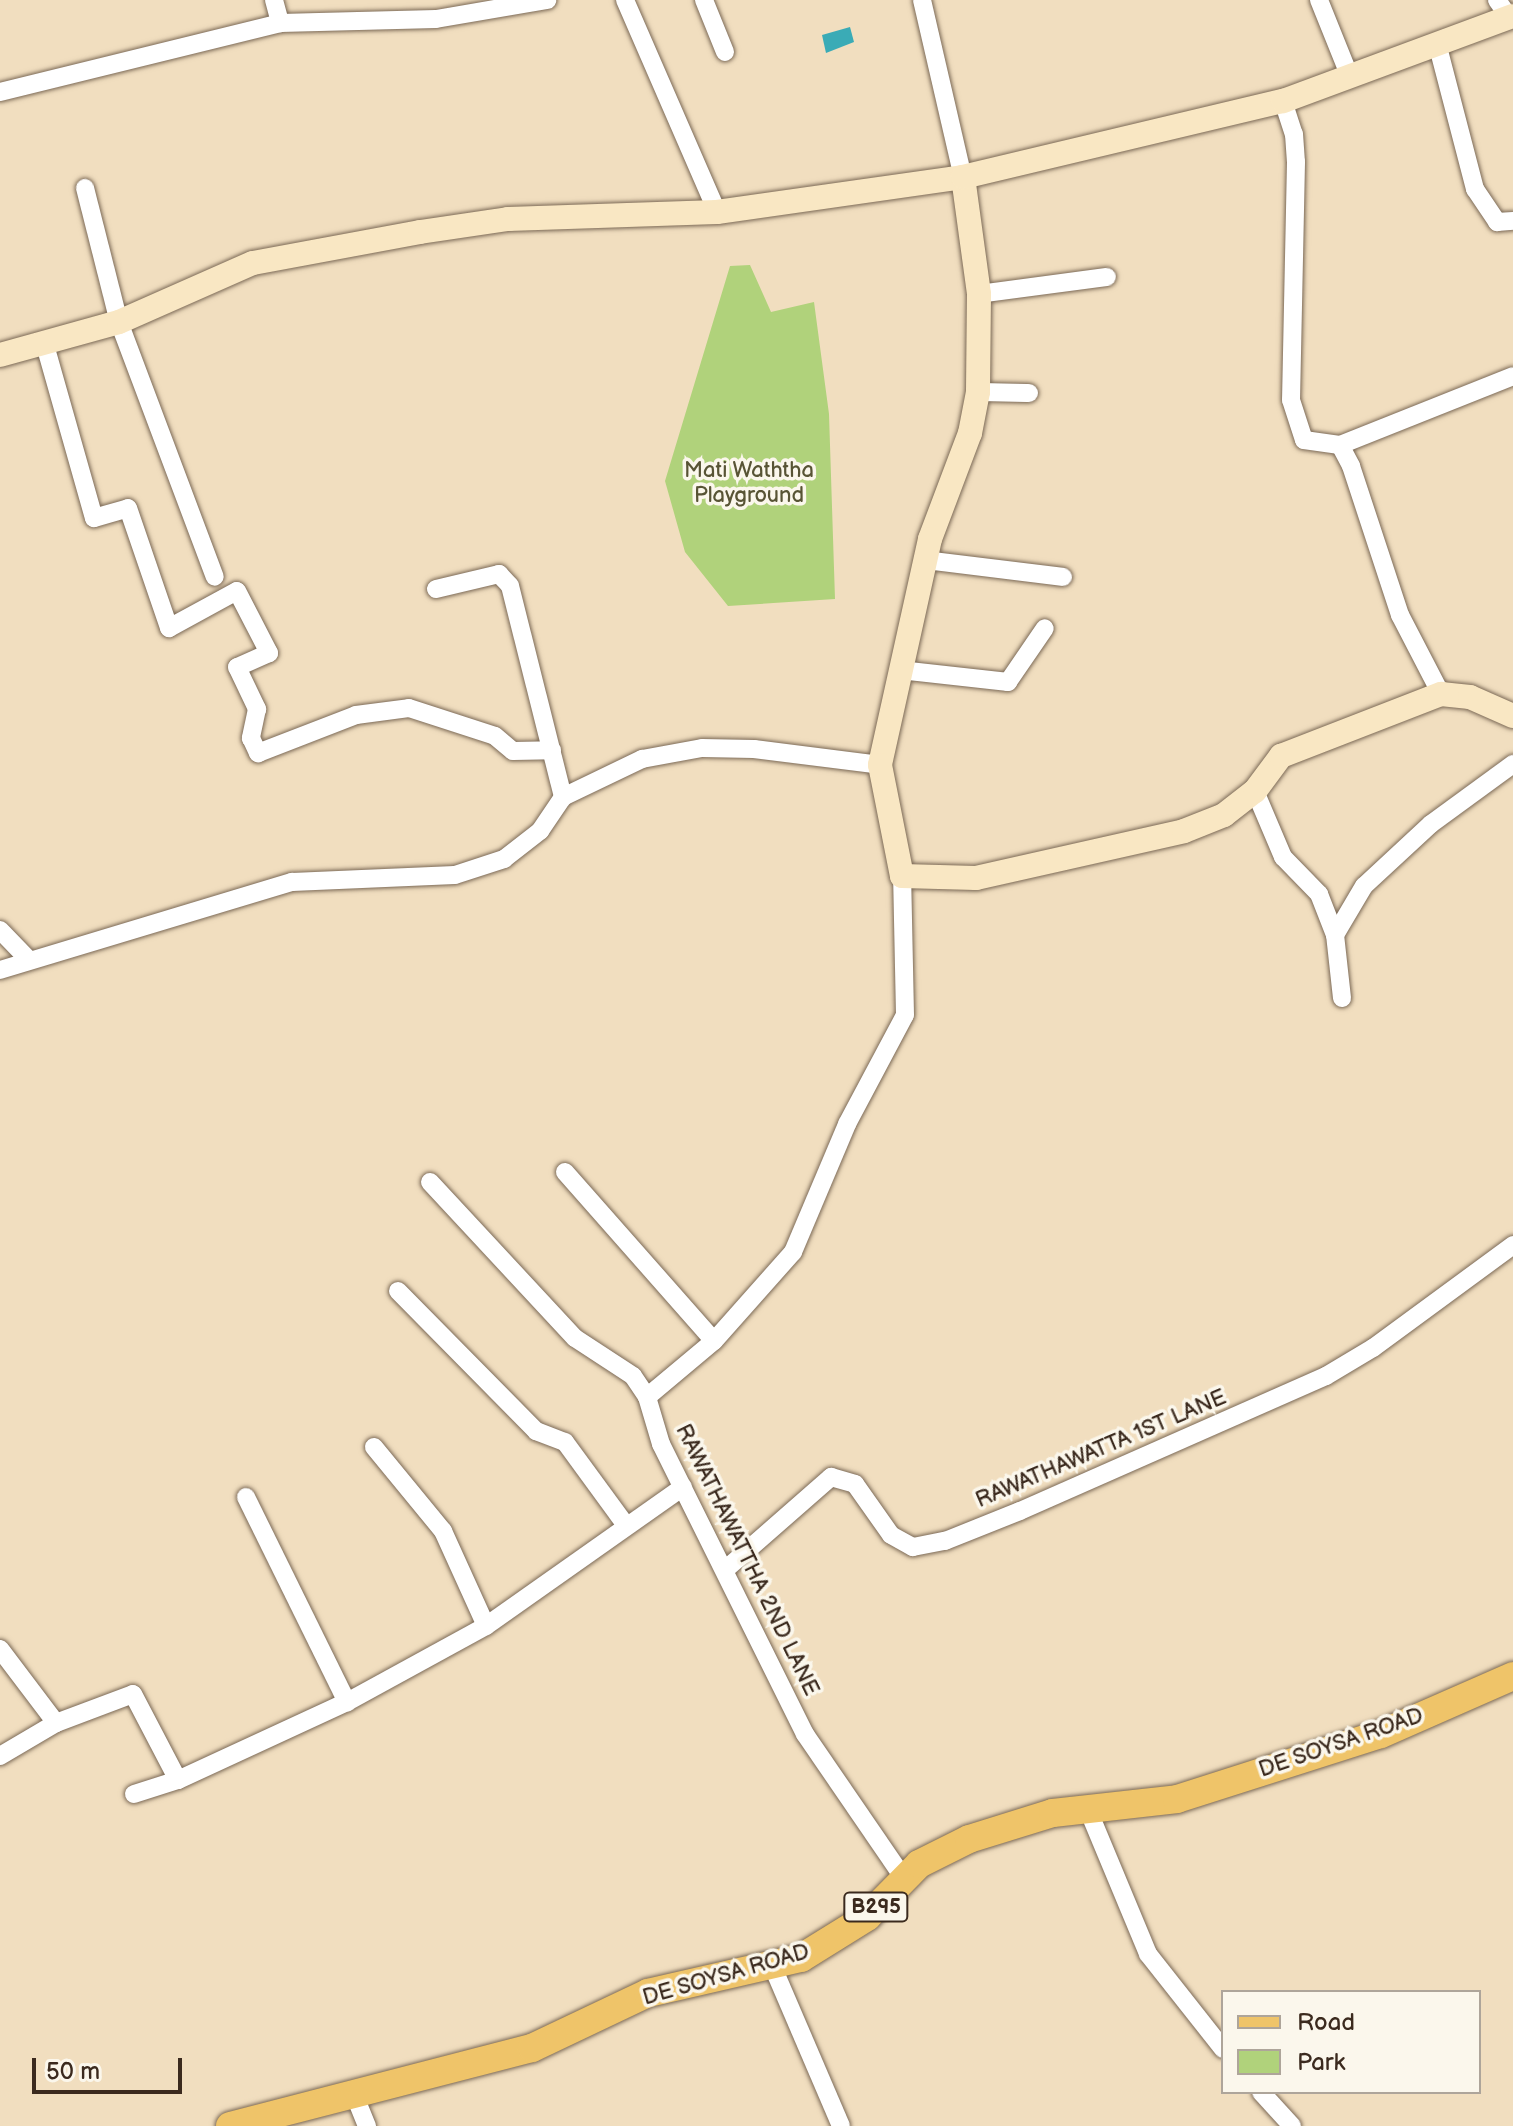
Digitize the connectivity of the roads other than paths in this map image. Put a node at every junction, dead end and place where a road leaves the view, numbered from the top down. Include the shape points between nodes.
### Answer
1 (274, 0) edge
2 (547, 0) edge
3 (625, 0) edge
4 (704, 0) edge
5 (922, 0) edge
6 (1319, 0) edge
7 (1506, 11) edge
8 (280, 23) junction
9 (1438, 47) junction
10 (725, 52) dead end
11 (1350, 77) junction
12 (0, 92) edge
13 (1283, 101) junction
14 (963, 177) junction
15 (85, 188) dead end
16 (717, 212) junction
17 (1513, 221) edge
18 (1107, 277) dead end
19 (979, 294) junction
20 (119, 322) junction
21 (45, 345) junction
22 (0, 355) edge
23 (1513, 376) edge
24 (978, 392) junction
25 (1029, 393) dead end
26 (1340, 445) junction
27 (925, 560) junction
28 (215, 577) dead end
29 (1063, 577) dead end
30 (436, 589) dead end
31 (1045, 628) dead end
32 (900, 670) junction
33 (1441, 694) junction
34 (1513, 716) edge
35 (552, 750) junction
36 (1513, 764) edge
37 (880, 765) junction
38 (1255, 791) junction
39 (563, 797) junction
40 (902, 876) junction
41 (0, 930) edge
42 (1335, 935) junction
43 (29, 960) junction
44 (0, 970) edge
45 (1342, 998) dead end
46 (565, 1172) dead end
47 (430, 1182) dead end
48 (1513, 1245) edge
49 (398, 1291) dead end
50 (714, 1341) junction
51 (647, 1397) junction
52 (374, 1447) dead end
53 (683, 1487) junction
54 (246, 1497) dead end
55 (625, 1524) junction
56 (726, 1569) junction
57 (486, 1626) junction
58 (0, 1649) edge
59 (1513, 1676) edge
60 (347, 1702) junction
61 (56, 1723) junction
62 (0, 1756) edge
63 (178, 1780) junction
64 (134, 1794) dead end
65 (1089, 1812) junction
66 (903, 1877) junction
67 (772, 1965) junction
68 (1221, 2046) edge
69 (354, 2094) junction
70 (1263, 2094) edge
71 (230, 2126) edge
72 (367, 2126) edge
73 (841, 2126) edge
74 (1292, 2126) edge

1 - 8 street
2 - 8 street via 436,19
3 - 16 street
4 - 10 street
5 - 14 street
6 - 11 street
7 - 9 street
8 - 12 street
9 - 11 street
9 - 17 street via 1475,189 1497,222
11 - 13 street
13 - 14 street
13 - 26 street via 1296,162 1291,400 1304,440
14 - 16 street
14 - 19 street
15 - 20 street
16 - 20 street via 508,219 420,232 253,263
18 - 19 street
19 - 24 street
20 - 21 street
20 - 28 street
21 - 22 street
21 - 35 street via 94,518 128,508 169,628 237,591 269,653 237,667 257,709 251,738 258,753 356,715 409,708 495,736 513,751
23 - 26 street
24 - 25 street
24 - 27 street via 970,433
26 - 33 street via 1400,615
27 - 29 street
27 - 32 street
30 - 35 street via 499,574 510,586
31 - 32 street via 1008,682
32 - 37 street
33 - 34 street via 1470,697
33 - 38 street via 1281,756
35 - 39 street
36 - 42 street via 1431,824 1364,886
37 - 39 street via 702,748 642,759
37 - 40 street
38 - 40 street via 1224,815 1184,831 976,878
38 - 42 street via 1283,857 1319,894
39 - 43 street via 540,831 504,859 455,875 292,882
40 - 50 street via 905,1015 847,1124 793,1252
41 - 43 street
42 - 45 street
43 - 44 street
46 - 50 street
47 - 51 street, RAWATHAWATTHA 2ND LANE via 575,1338 633,1376
48 - 56 street, RAWATHAWATTA 1ST LANE via 1373,1348 1326,1376 1020,1511 945,1541 913,1547 891,1535 855,1484 831,1477
49 - 55 street via 536,1431 565,1442
50 - 51 street
51 - 53 street, RAWATHAWATTHA 2ND LANE via 661,1444
52 - 57 street via 443,1531
53 - 55 street
53 - 56 street, RAWATHAWATTHA 2ND LANE
54 - 60 street
55 - 57 street
56 - 66 street, RAWATHAWATTHA 2ND LANE via 805,1734
57 - 60 street
58 - 61 street
59 - 65 main road, DE SOYSA ROAD / B295 via 1381,1734 1191,1794
60 - 63 street
61 - 62 street
61 - 63 street via 133,1694
63 - 64 street
65 - 66 main road, DE SOYSA ROAD / B295 via 1053,1813 969,1839
65 - 68 street via 1148,1954
66 - 67 main road, DE SOYSA ROAD / B295 via 867,1917 828,1944
67 - 69 main road, DE SOYSA ROAD / B295 via 648,1993 532,2048
67 - 73 street
69 - 71 main road, DE SOYSA ROAD / B295
69 - 72 street
70 - 74 street

